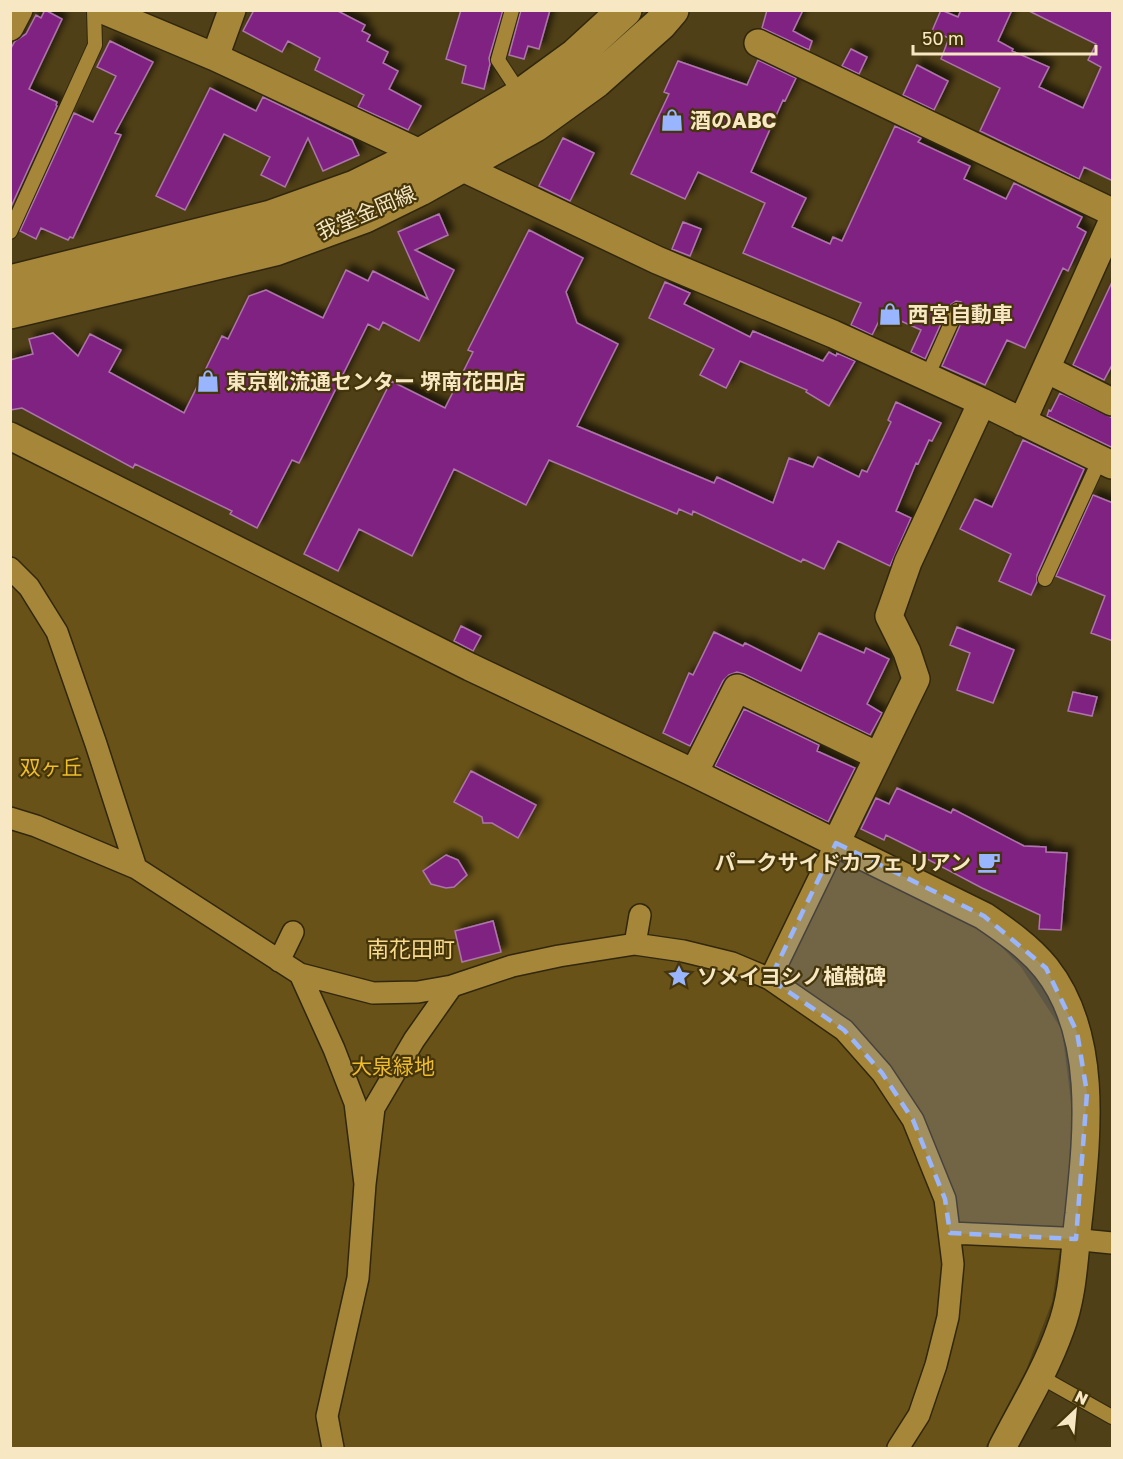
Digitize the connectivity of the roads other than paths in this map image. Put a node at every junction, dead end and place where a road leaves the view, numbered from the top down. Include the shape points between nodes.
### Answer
1 (19, 10) edge
2 (94, 10) edge
3 (103, 10) edge
4 (232, 10) edge
5 (512, 10) edge
6 (625, 10) edge
7 (672, 10) edge
8 (10, 27) edge
9 (758, 44) dead end
10 (215, 57) junction
11 (521, 95) junction
12 (422, 154) junction
13 (461, 167) junction
14 (1113, 213) edge
15 (1113, 222) edge
16 (10, 232) edge
17 (10, 282) edge
18 (957, 310) dead end
19 (10, 312) edge
20 (1046, 369) junction
21 (927, 377) junction
22 (1110, 394) edge
23 (982, 402) junction
24 (1022, 422) junction
25 (10, 436) edge
26 (1106, 462) edge
27 (10, 568) edge
28 (1045, 579) dead end
29 (878, 756) junction
30 (694, 773) junction
31 (10, 818) edge
32 (836, 843) junction
33 (136, 868) junction
34 (640, 915) dead end
35 (293, 932) dead end
36 (635, 944) junction
37 (279, 961) junction
38 (300, 974) junction
39 (770, 979) junction
40 (452, 986) junction
41 (365, 1184) junction
42 (950, 1233) junction
43 (1076, 1239) junction
44 (1113, 1243) edge
45 (1041, 1377) junction
46 (1113, 1417) edge
47 (333, 1449) edge
48 (898, 1449) edge
49 (1002, 1449) edge

1 - 8 street
2 - 16 lane via 95,45
3 - 10 street
4 - 10 street
5 - 11 lane via 498,60
6 - 11 main road, 我堂金岡線 via 576,55
7 - 13 main road, 我堂金岡線 via 596,81 535,125
9 - 14 street
10 - 12 street
11 - 12 main road, 我堂金岡線
12 - 17 main road, 我堂金岡線 via 355,187 271,218
13 - 19 main road, 我堂金岡線 via 365,216 275,249
13 - 21 street via 657,260
15 - 20 street
18 - 21 lane
20 - 22 street
20 - 24 street
21 - 23 street
23 - 24 street
23 - 29 street via 908,562 890,616 916,679
24 - 26 street
25 - 30 street via 470,667
26 - 28 lane
27 - 33 street via 29,587 57,632
29 - 30 street via 736,688
29 - 32 street
30 - 32 street
31 - 33 street
32 - 39 street
32 - 43 street via 984,916 1013,936 1046,968 1064,997 1077,1032 1087,1093
33 - 37 street
34 - 36 street
35 - 37 street
36 - 39 street via 732,963
36 - 40 street via 512,966
37 - 38 street
38 - 40 street via 373,993
38 - 41 street via 355,1103
39 - 42 street via 844,1030 882,1073 913,1120 945,1199
40 - 41 street via 414,1040 375,1108
41 - 47 street via 358,1278 327,1416
42 - 43 street
42 - 48 street via 953,1264 948,1317 919,1415
43 - 44 street
43 - 45 street via 1071,1291
45 - 46 lane
45 - 49 street

